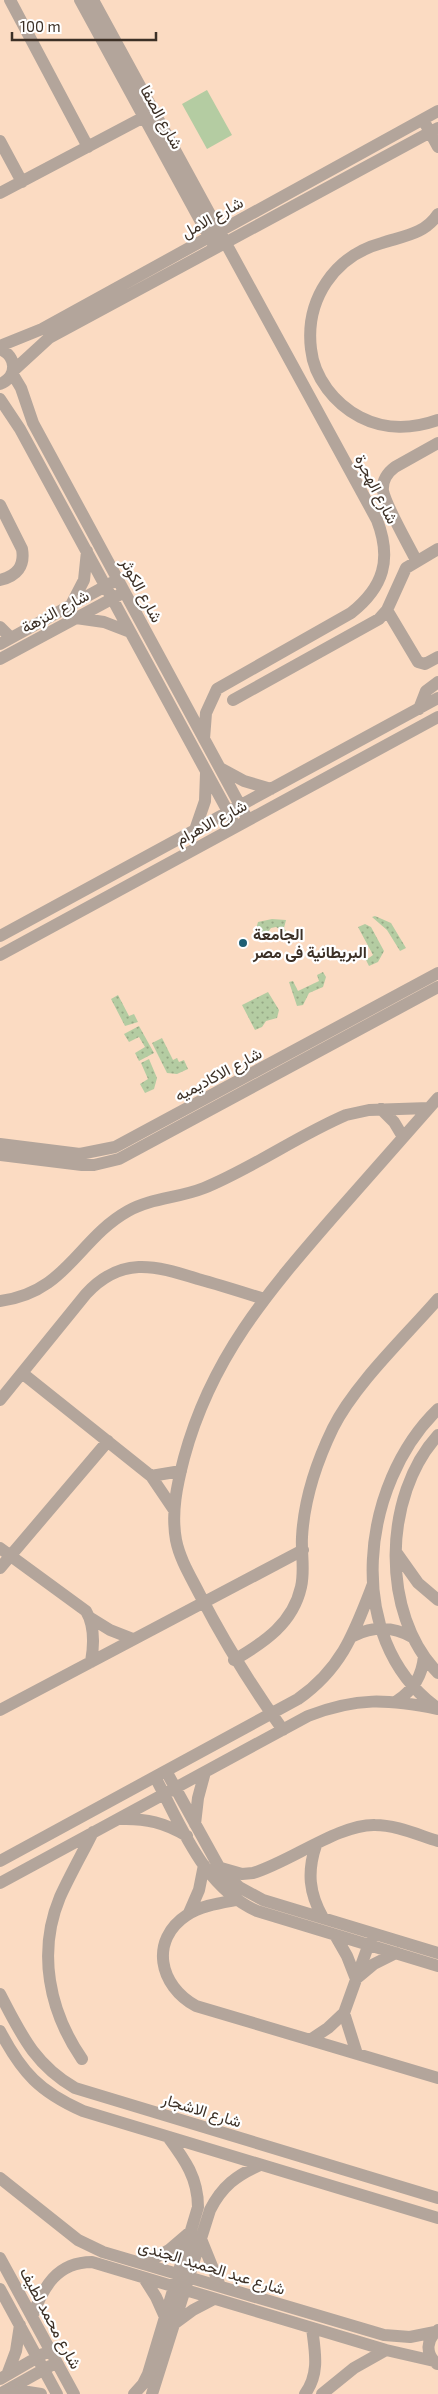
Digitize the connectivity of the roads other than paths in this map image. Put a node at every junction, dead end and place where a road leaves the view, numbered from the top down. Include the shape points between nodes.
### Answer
1 (10, 0) edge
2 (80, 0) edge
3 (93, 0) edge
4 (438, 111) edge
5 (144, 117) junction
6 (423, 120) junction
7 (434, 130) edge
8 (0, 141) edge
9 (88, 147) junction
10 (438, 147) edge
11 (22, 182) junction
12 (0, 194) edge
13 (438, 214) edge
14 (218, 240) junction
15 (0, 347) edge
16 (13, 372) junction
17 (0, 384) edge
18 (0, 399) edge
19 (438, 420) edge
20 (438, 443) edge
21 (0, 505) edge
22 (438, 549) edge
23 (87, 551) junction
24 (416, 560) junction
25 (0, 580) edge
26 (118, 580) junction
27 (106, 586) junction
28 (124, 592) junction
29 (112, 599) junction
30 (71, 605) junction
31 (388, 610) junction
32 (76, 618) junction
33 (0, 627) edge
34 (130, 632) junction
35 (5, 641) edge
36 (438, 657) edge
37 (0, 659) edge
38 (425, 664) junction
39 (437, 683) edge
40 (438, 698) edge
41 (233, 700) dead end
42 (418, 709) junction
43 (438, 717) edge
44 (204, 739) junction
45 (219, 767) junction
46 (206, 771) junction
47 (271, 789) junction
48 (234, 809) junction
49 (242, 823) junction
50 (195, 830) junction
51 (0, 936) edge
52 (0, 955) edge
53 (438, 973) edge
54 (438, 987) edge
55 (418, 991) junction
56 (219, 1099) junction
57 (434, 1103) edge
58 (380, 1109) junction
59 (404, 1137) junction
60 (0, 1144) edge
61 (0, 1155) edge
62 (264, 1299) junction
63 (438, 1299) edge
64 (0, 1301) edge
65 (22, 1373) junction
66 (0, 1400) edge
67 (438, 1409) edge
68 (438, 1435) edge
69 (108, 1441) junction
70 (181, 1472) junction
71 (152, 1476) junction
72 (174, 1510) junction
73 (0, 1548) edge
74 (303, 1550) junction
75 (396, 1552) junction
76 (12, 1557) junction
77 (0, 1568) edge
78 (374, 1584) junction
79 (438, 1600) edge
80 (204, 1602) junction
81 (89, 1617) junction
82 (380, 1628) junction
83 (353, 1636) junction
84 (412, 1637) junction
85 (134, 1640) junction
86 (424, 1656) junction
87 (234, 1660) junction
88 (91, 1662) junction
89 (438, 1672) edge
90 (414, 1687) junction
91 (397, 1701) junction
92 (438, 1708) edge
93 (0, 1710) edge
94 (271, 1713) junction
95 (283, 1730) junction
96 (166, 1770) junction
97 (205, 1772) junction
98 (154, 1777) junction
99 (170, 1791) junction
100 (118, 1819) junction
101 (196, 1824) junction
102 (93, 1832) junction
103 (187, 1836) junction
104 (438, 1841) edge
105 (316, 1845) junction
106 (0, 1861) edge
107 (204, 1865) junction
108 (219, 1867) junction
109 (0, 1883) edge
110 (236, 1900) junction
111 (189, 1913) junction
112 (323, 1918) junction
113 (335, 1935) junction
114 (370, 1939) junction
115 (396, 1953) junction
116 (438, 1953) edge
117 (438, 1966) edge
118 (356, 1979) junction
119 (0, 1994) edge
120 (344, 2013) junction
121 (0, 2032) edge
122 (310, 2040) junction
123 (357, 2054) junction
124 (82, 2059) dead end
125 (438, 2078) edge
126 (116, 2101) junction
127 (110, 2120) junction
128 (168, 2137) junction
129 (260, 2165) junction
130 (0, 2178) edge
131 (438, 2198) edge
132 (438, 2218) edge
133 (196, 2235) junction
134 (0, 2258) edge
135 (144, 2264) junction
136 (183, 2276) junction
137 (144, 2278) junction
138 (220, 2286) junction
139 (0, 2289) edge
140 (179, 2289) junction
141 (214, 2299) junction
142 (32, 2317) junction
143 (170, 2321) junction
144 (20, 2325) junction
145 (312, 2328) junction
146 (437, 2331) edge
147 (50, 2350) junction
148 (386, 2350) junction
149 (37, 2358) junction
150 (56, 2362) junction
151 (436, 2363) edge
152 (44, 2369) junction
153 (3, 2377) edge
154 (5, 2391) edge
155 (41, 2394) edge
156 (57, 2394) edge
157 (74, 2394) edge
158 (134, 2394) edge
159 (152, 2394) edge
160 (305, 2394) edge
161 (322, 2394) edge

1 - 9 street
2 - 5 street, شارع الصفا
3 - 14 street, شارع الصفا
4 - 6 street, شارع الامل
5 - 9 street
5 - 14 street, شارع الصفا
6 - 7 street
6 - 14 street, شارع الامل
7 - 10 street
7 - 14 street, شارع الامل
8 - 11 street
9 - 11 street
11 - 12 street
13 - 19 street via 411,236 368,248 343,263 322,287 315,302 309,336 316,369 324,384 347,409 377,424 394,427 411,427
14 - 15 street, شارع الامل
14 - 16 street, شارع الامل via 49,338
14 - 44 street, شارع الهجرة via 377,520 385,549 380,578 363,603 351,613 217,689 206,713
15 - 16 street, شارع الكوثر via 10,355
16 - 17 street, شارع الامل via 7,381
16 - 26 street, شارع الكوثر via 33,423
18 - 23 street, شارع الكوثر
20 - 24 street via 389,471 384,484 386,498
21 - 25 street via 23,556 13,576
22 - 24 street
23 - 27 street, شارع الكوثر
23 - 30 street via 84,580
24 - 31 street via 402,573
26 - 27 street, شارع النزهة
26 - 28 street, شارع الكوثر
27 - 29 street, شارع الكوثر
27 - 30 street, شارع النزهة
28 - 29 street, شارع النزهة
28 - 44 street, شارع الكوثر
29 - 32 street, شارع النزهة
29 - 34 street, شارع الكوثر
30 - 35 street, شارع النزهة
31 - 38 street via 418,662
31 - 41 street via 374,622
32 - 34 street via 104,622
32 - 37 street, شارع النزهة
33 - 35 street
34 - 46 street, شارع الكوثر
36 - 38 street
38 - 39 street
39 - 42 street via 426,691
40 - 42 street, شارع الاهرام
42 - 47 street, شارع الاهرام
43 - 49 street, شارع الاهرام
44 - 45 street, شارع الكوثر
45 - 47 street via 244,781
45 - 48 street, شارع الكوثر
46 - 48 street, شارع الكوثر
46 - 50 street via 205,801
47 - 48 street, شارع الاهرام
48 - 49 street, شارع الكوثر
48 - 50 street, شارع الاهرام
49 - 52 street, شارع الاهرام
50 - 51 street, شارع الاهرام
53 - 55 street, شارع الاكاديميه
54 - 55 street, شارع الاكاديميه
55 - 56 street, شارع الاكاديميه
56 - 60 street, شارع الاكاديميه via 104,1150 74,1153
56 - 61 street, شارع الاكاديميه via 131,1153 107,1162 82,1165
57 - 58 street
57 - 59 street
58 - 59 street
58 - 64 street via 338,1119 205,1187 138,1206 116,1218 49,1283 22,1297
59 - 62 street
62 - 65 street via 163,1268 126,1268 94,1285
62 - 70 street via 212,1380
63 - 74 street via 341,1413 321,1455 313,1482 306,1509
65 - 66 street
65 - 69 street
67 - 78 street via 418,1432 390,1479 377,1530
68 - 75 street via 420,1461 410,1484 401,1514
69 - 71 street
69 - 76 street
70 - 71 street
70 - 72 street
71 - 72 street
72 - 80 street via 174,1526 182,1558
73 - 76 street
74 - 80 street
74 - 87 street via 301,1586 287,1619 261,1644
75 - 79 street via 418,1583
75 - 84 street via 398,1596
76 - 77 street
76 - 81 street via 81,1606
78 - 82 street
78 - 83 street
80 - 85 street
80 - 87 street
81 - 85 street
81 - 88 street via 93,1639
82 - 83 street
82 - 84 street
82 - 90 street via 394,1659
83 - 94 street via 346,1651 324,1678 298,1699
84 - 86 street
85 - 88 street
86 - 89 street
86 - 90 street
87 - 94 street
88 - 93 street
90 - 91 street
90 - 92 street
91 - 92 street
91 - 95 street via 342,1705 308,1716
94 - 95 street
94 - 96 street
95 - 97 street
96 - 98 street
96 - 99 street
97 - 99 street
97 - 101 street
98 - 99 street
98 - 106 street
99 - 100 street
99 - 101 street
99 - 103 street
100 - 102 street
100 - 103 street via 154,1821
101 - 108 street
102 - 109 street
102 - 124 street via 60,1897 49,1939 48,1960 54,2002 70,2041
103 - 107 street
104 - 105 street via 388,1826 366,1825 345,1830
105 - 108 street via 253,1873 242,1874
105 - 112 street via 311,1860 310,1883 315,1905
107 - 110 street via 223,1890
107 - 111 street via 199,1890
108 - 112 street via 250,1894
110 - 111 street
110 - 113 street via 257,1911
111 - 122 street via 165,1942 164,1968 175,1991 196,2006
112 - 114 street
113 - 114 street
113 - 118 street
114 - 115 street
114 - 116 street
114 - 118 street
115 - 117 street
115 - 118 street via 374,1964
118 - 120 street
119 - 126 street, شارع الاشجار via 28,2046 45,2067 75,2088
120 - 122 street
120 - 123 street
121 - 127 street via 20,2066 48,2093 83,2111
122 - 123 street
123 - 125 street
126 - 127 street
126 - 131 street, شارع الاشجار
127 - 128 street
128 - 129 street
128 - 133 street via 195,2180 198,2207
129 - 132 street
129 - 133 street via 243,2172 223,2188
130 - 135 street, شارع عبد الحميد الجندى via 78,2240
133 - 135 street
133 - 136 street
133 - 138 street
134 - 142 street, شارع محمد لطيف
135 - 136 street, شارع عبد الحميد الجندى
136 - 138 street, شارع عبد الحميد الجندى
136 - 140 street
137 - 140 street, شارع عبد الحميد الجندى
137 - 142 street, شارع عبد الحميد الجندى via 92,2262 69,2265 52,2281
137 - 143 street
138 - 146 street, شارع عبد الحميد الجندى via 384,2335 410,2337
139 - 144 street, شارع محمد لطيف
140 - 141 street, شارع عبد الحميد الجندى
140 - 143 street
141 - 143 street
141 - 145 street, شارع عبد الحميد الجندى
142 - 147 street, شارع محمد لطيف
143 - 158 street via 148,2374
143 - 159 street
144 - 149 street, شارع محمد لطيف
144 - 153 street via 16,2351
145 - 148 street, شارع عبد الحميد الجندى
145 - 160 street via 316,2368
146 - 151 street via 428,2343 430,2356
147 - 149 street
147 - 150 street, شارع محمد لطيف
148 - 151 street, شارع عبد الحميد الجندى
148 - 161 street via 354,2368
149 - 152 street, شارع محمد لطيف
149 - 153 street
150 - 152 street
150 - 157 street, شارع محمد لطيف
152 - 154 street
152 - 156 street, شارع محمد لطيف
154 - 155 street

